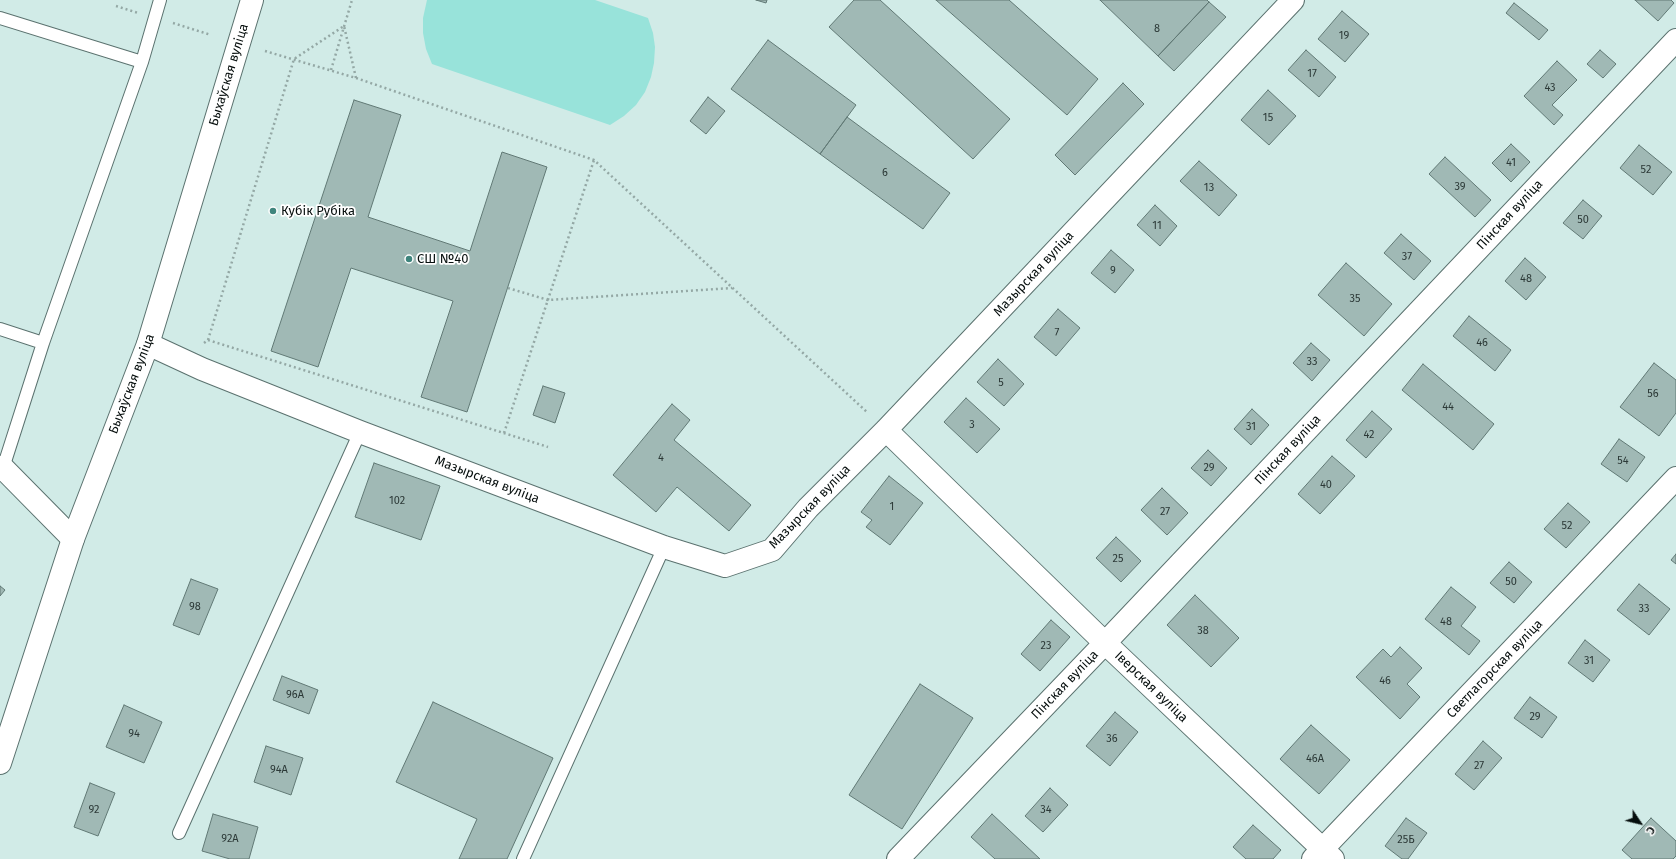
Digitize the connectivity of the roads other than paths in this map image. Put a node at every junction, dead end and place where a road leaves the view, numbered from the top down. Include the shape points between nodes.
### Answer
1 (160, 0) edge
2 (252, 0) edge
3 (1292, 0) edge
4 (0, 18) edge
5 (1676, 40) edge
6 (142, 62) junction
7 (0, 330) edge
8 (43, 343) junction
9 (148, 344) junction
10 (886, 430) junction
11 (360, 432) junction
12 (2, 468) edge
13 (1676, 478) edge
14 (73, 539) junction
15 (664, 547) junction
16 (1105, 643) junction
17 (0, 763) edge
18 (179, 833) dead end
19 (1323, 856) edge
20 (523, 859) edge
21 (898, 859) edge

1 - 6 lane
2 - 9 street, Быхаўская вуліца
3 - 10 street, Мазырская вуліца
4 - 6 lane
5 - 16 street, Пінская вуліца
6 - 8 lane
7 - 8 lane
8 - 12 lane
9 - 11 street, Мазырская вуліца via 202,369
9 - 14 street, Быхаўская вуліца
10 - 15 street, Мазырская вуліца via 808,508 772,550 725,566
10 - 16 street, Іверская вуліца
11 - 15 street, Мазырская вуліца
11 - 18 lane
12 - 14 street
13 - 19 street, Светлагорская вуліца
14 - 17 street, Быхаўская вуліца
15 - 20 lane
16 - 19 street, Іверская вуліца
16 - 21 street, Пінская вуліца

